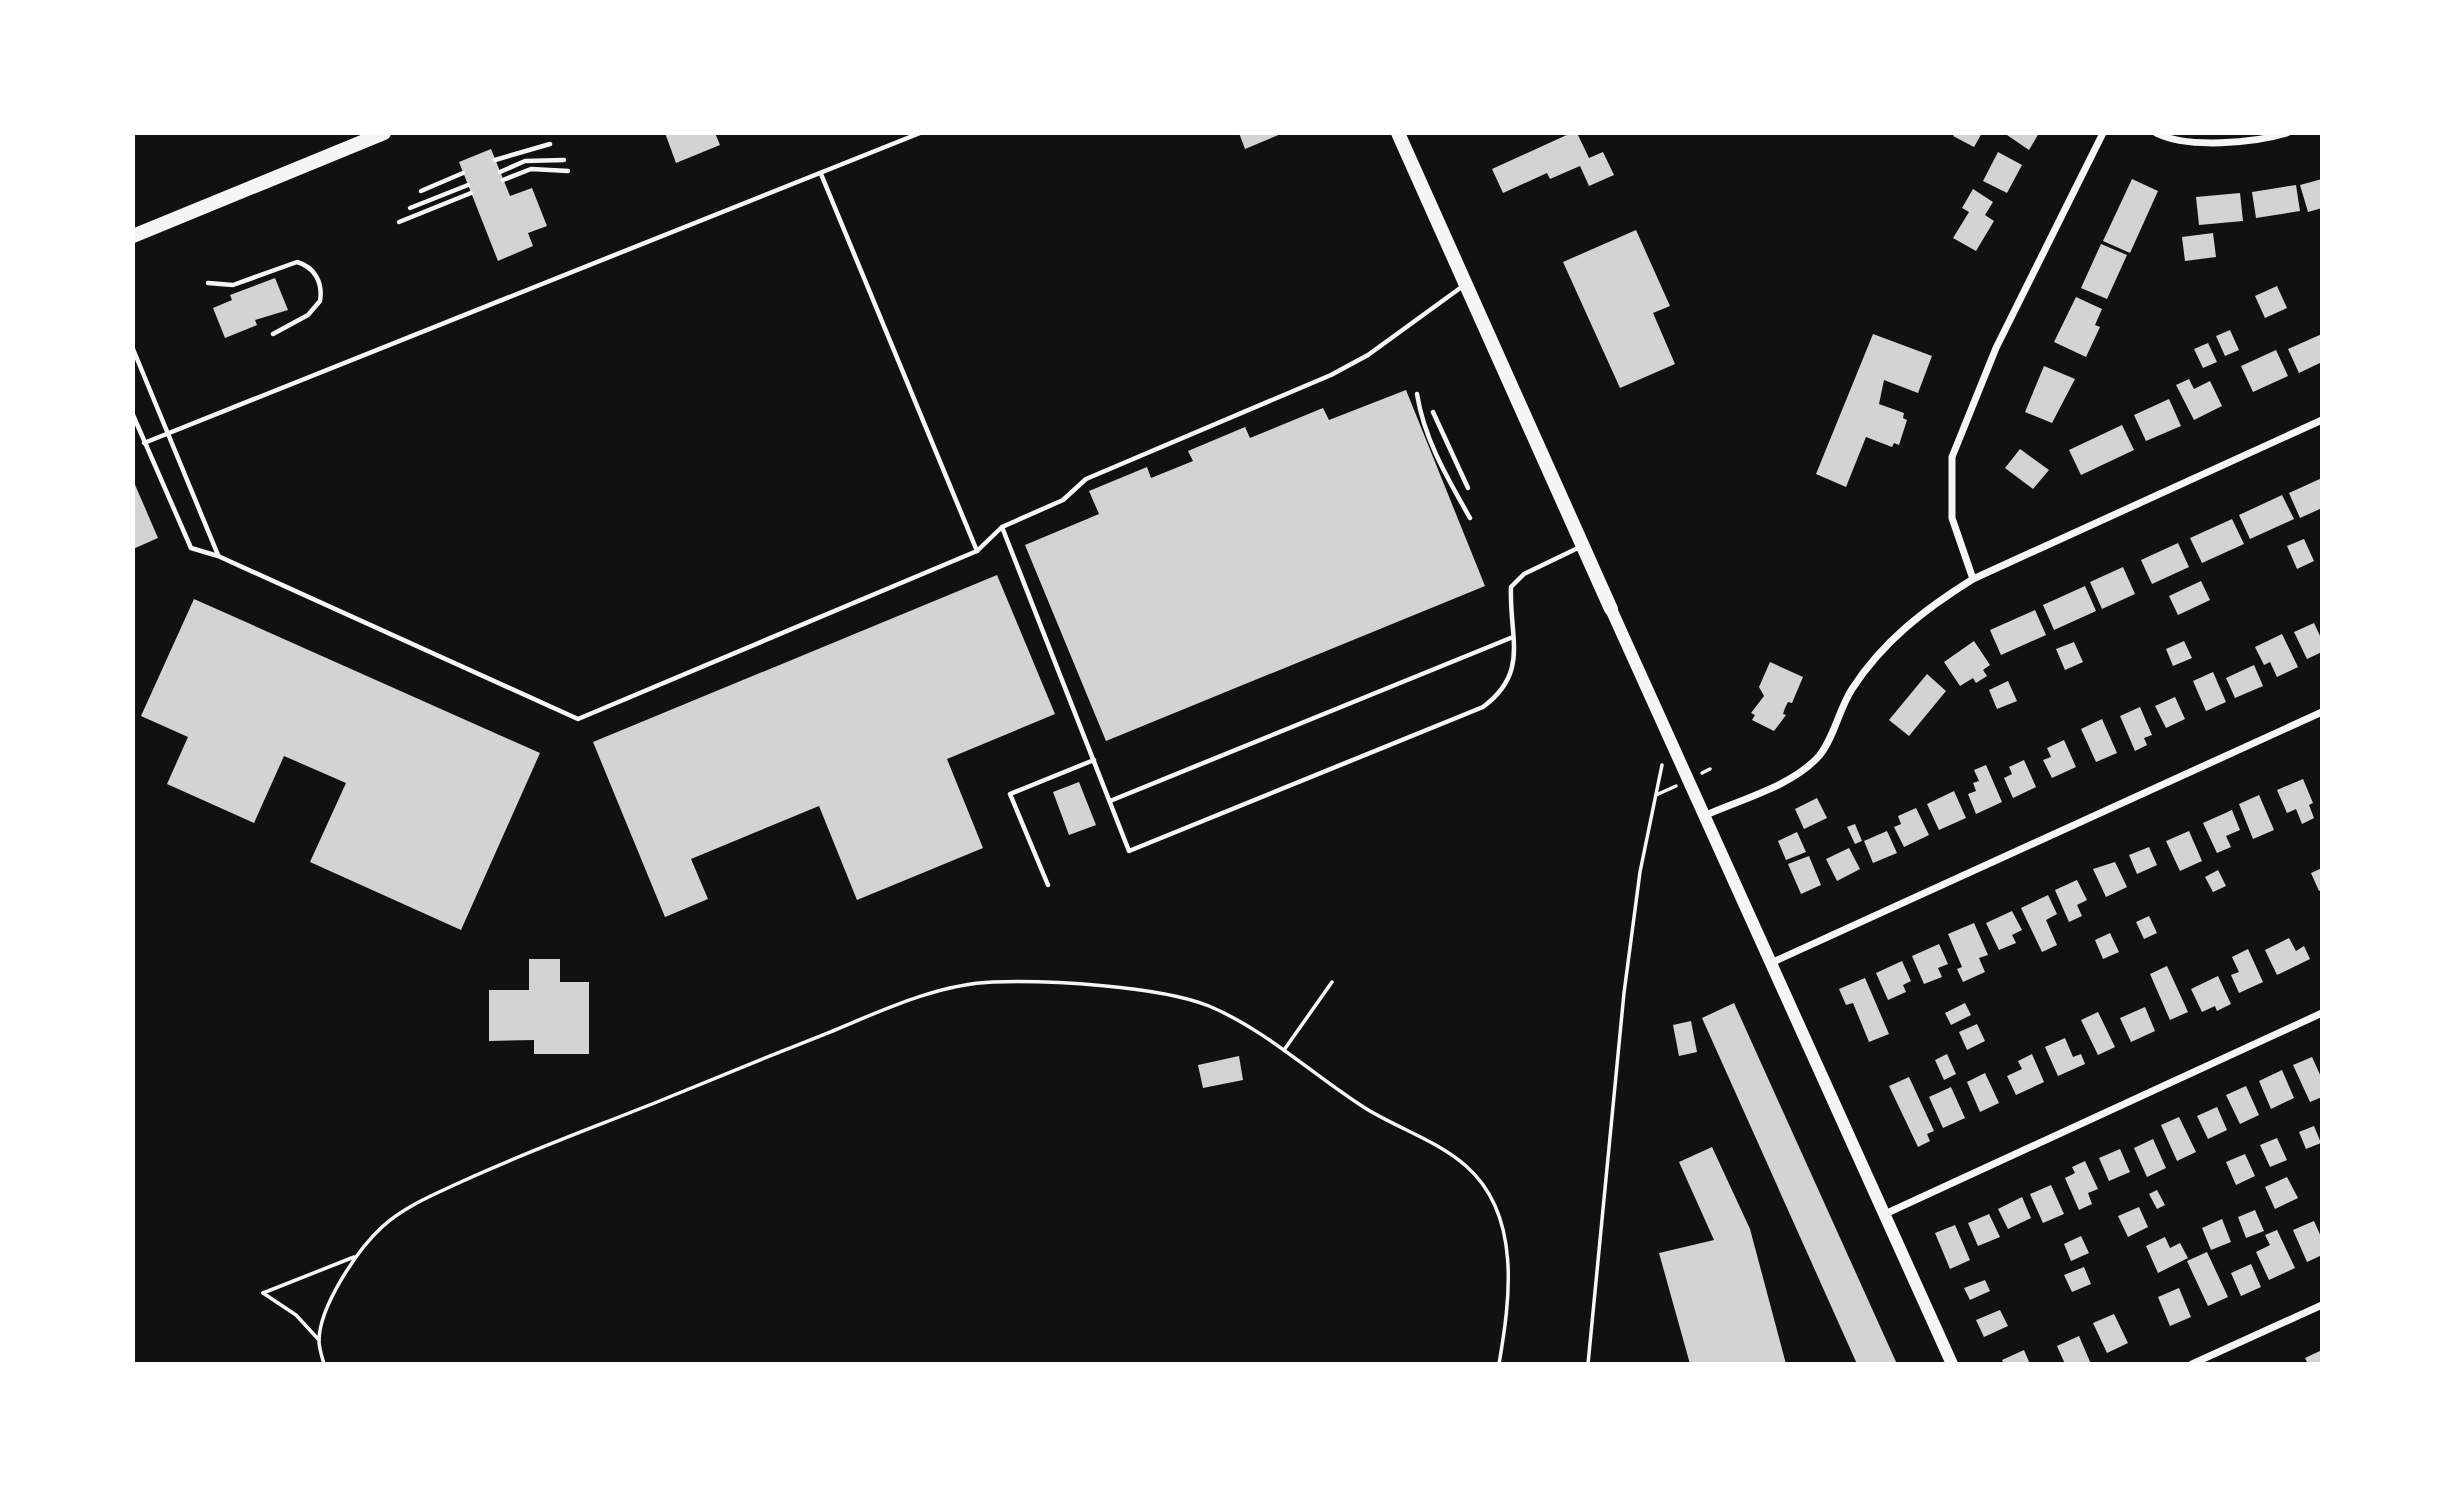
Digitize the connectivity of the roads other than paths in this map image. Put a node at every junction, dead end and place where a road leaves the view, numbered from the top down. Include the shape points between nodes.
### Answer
1 (384, 133) edge
2 (920, 133) edge
3 (1398, 133) edge
4 (2103, 133) edge
5 (2156, 133) edge
6 (2287, 133) edge
7 (550, 144) dead end
8 (495, 160) dead end
9 (564, 160) dead end
10 (568, 171) dead end
11 (500, 172) dead end
12 (463, 173) dead end
13 (821, 174) junction
14 (503, 180) dead end
15 (468, 185) dead end
16 (421, 191) dead end
17 (471, 193) dead end
18 (410, 208) dead end
19 (399, 222) dead end
20 (133, 236) edge
21 (208, 283) dead end
22 (1464, 285) junction
23 (274, 334) dead end
24 (133, 349) edge
25 (1417, 394) dead end
26 (1433, 412) dead end
27 (133, 415) edge
28 (2322, 421) edge
29 (168, 433) junction
30 (144, 443) junction
31 (1468, 488) dead end
32 (1470, 518) dead end
33 (1002, 527) junction
34 (1581, 547) junction
35 (977, 551) junction
36 (218, 556) junction
37 (1973, 579) junction
38 (1611, 609) joint
39 (1513, 637) junction
40 (2322, 712) edge
41 (1094, 760) junction
42 (1110, 802) junction
43 (1706, 815) junction
44 (1048, 885) dead end
45 (1773, 962) junction
46 (2322, 1013) edge
47 (1885, 1214) junction
48 (2322, 1305) edge
49 (1952, 1364) edge
50 (2192, 1364) edge

1 - 20 main road
2 - 13 lane
3 - 22 main road
4 - 37 street via 1996,348 1952,457 1952,518
5 - 6 street via 2207,142
7 - 8 lane
9 - 11 lane via 525,161
10 - 14 lane via 531,169
12 - 16 lane
13 - 29 lane
13 - 35 lane
15 - 18 lane
17 - 19 lane
21 - 23 lane via 233,285 297,262 310,267 320,285 320,301 308,315
22 - 33 lane via 1351,364 1086,479 1063,500
22 - 34 main road
24 - 29 lane
25 - 32 lane via 1420,416
26 - 31 lane
27 - 30 lane
28 - 37 street
29 - 30 lane
29 - 36 lane
30 - 36 lane via 191,548
33 - 35 lane
33 - 41 lane
34 - 38 main road
34 - 39 lane via 1524,574 1511,587
35 - 36 lane via 578,719
37 - 43 street via 1924,609 1881,650 1851,691 1819,755 1790,778
38 - 43 street
39 - 42 lane
39 - 42 lane via 1512,672 1503,692 1483,707 1129,851
40 - 45 street
41 - 42 lane
41 - 44 lane via 1010,794
43 - 45 street
45 - 47 street
46 - 47 street
47 - 49 street
48 - 50 street

